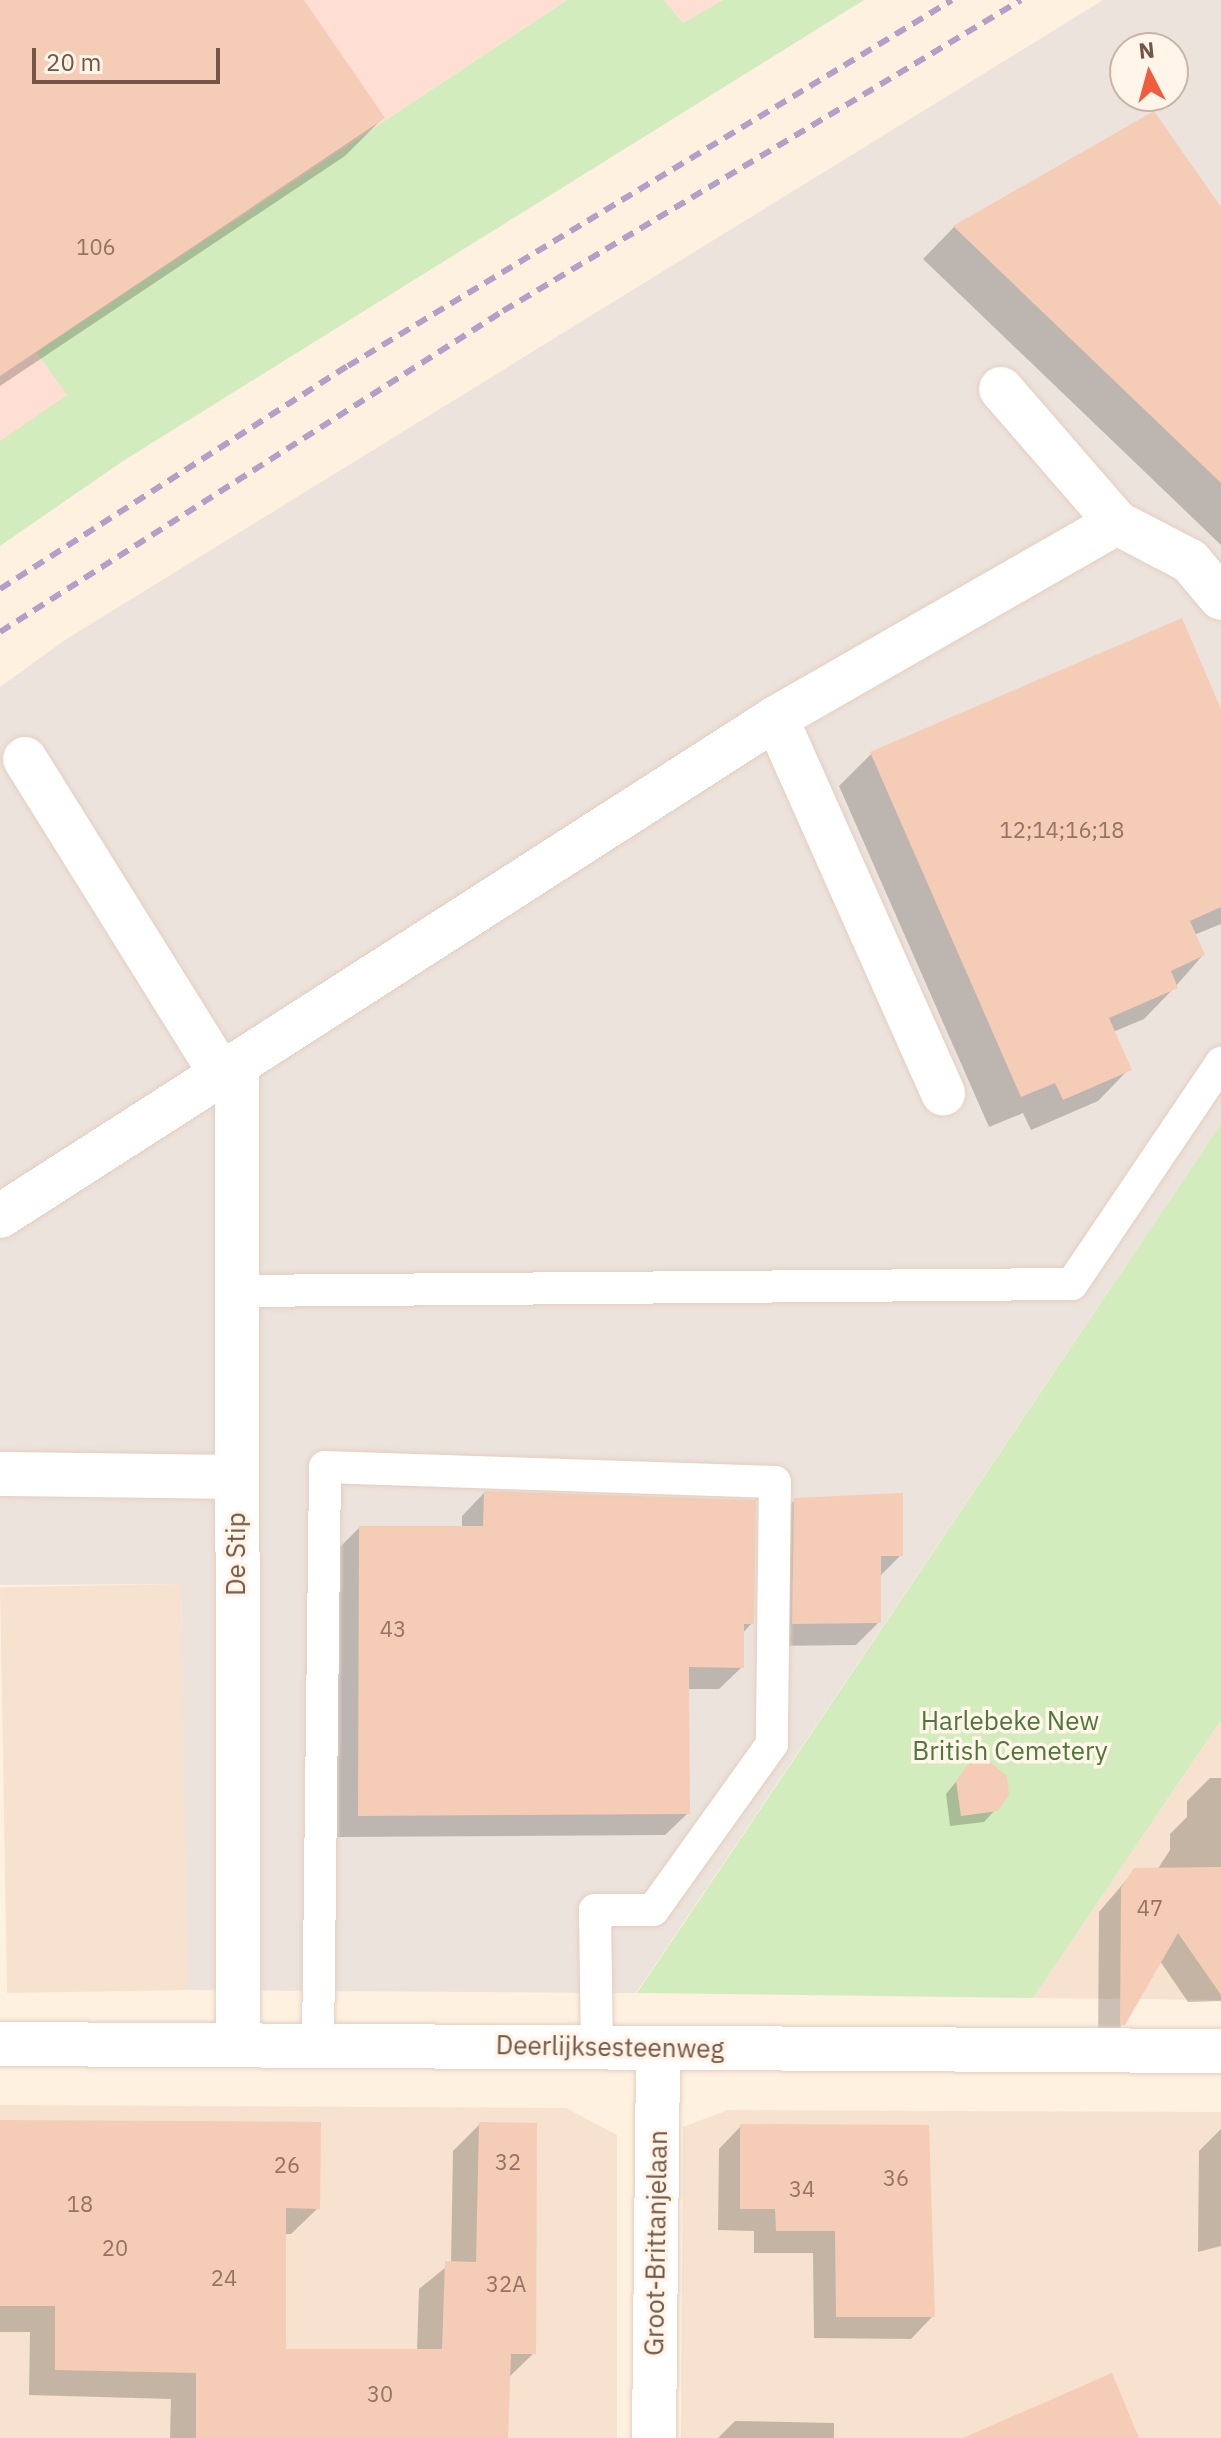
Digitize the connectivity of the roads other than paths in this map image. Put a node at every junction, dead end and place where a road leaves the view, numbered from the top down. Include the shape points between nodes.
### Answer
1 (1001, 389) dead end
2 (1117, 523) junction
3 (1221, 598) edge
4 (776, 718) junction
5 (25, 759) dead end
6 (1221, 1063) edge
7 (229, 1068) junction
8 (943, 1093) dead end
9 (0, 1216) edge
10 (236, 1291) junction
11 (0, 1474) edge
12 (235, 1477) junction
13 (0, 2044) edge
14 (238, 2044) junction
15 (318, 2044) junction
16 (597, 2047) junction
17 (658, 2048) junction
18 (1221, 2051) edge
19 (654, 2438) edge

1 - 2 street
2 - 3 street via 1190,561
2 - 4 street
4 - 7 street
4 - 8 street
5 - 7 street
6 - 10 lane via 1072,1284
7 - 9 street
7 - 10 street, De Stip
10 - 12 street, De Stip
11 - 12 street
12 - 14 street, De Stip
13 - 14 street, Deerlijksesteenweg
14 - 15 street, Deerlijksesteenweg
15 - 16 street, Deerlijksesteenweg
15 - 16 lane via 325,1467 775,1482 772,1744 653,1910 595,1910
16 - 17 street, Deerlijksesteenweg
17 - 18 street, Deerlijksesteenweg
17 - 19 street, Groot-Brittanjelaan

